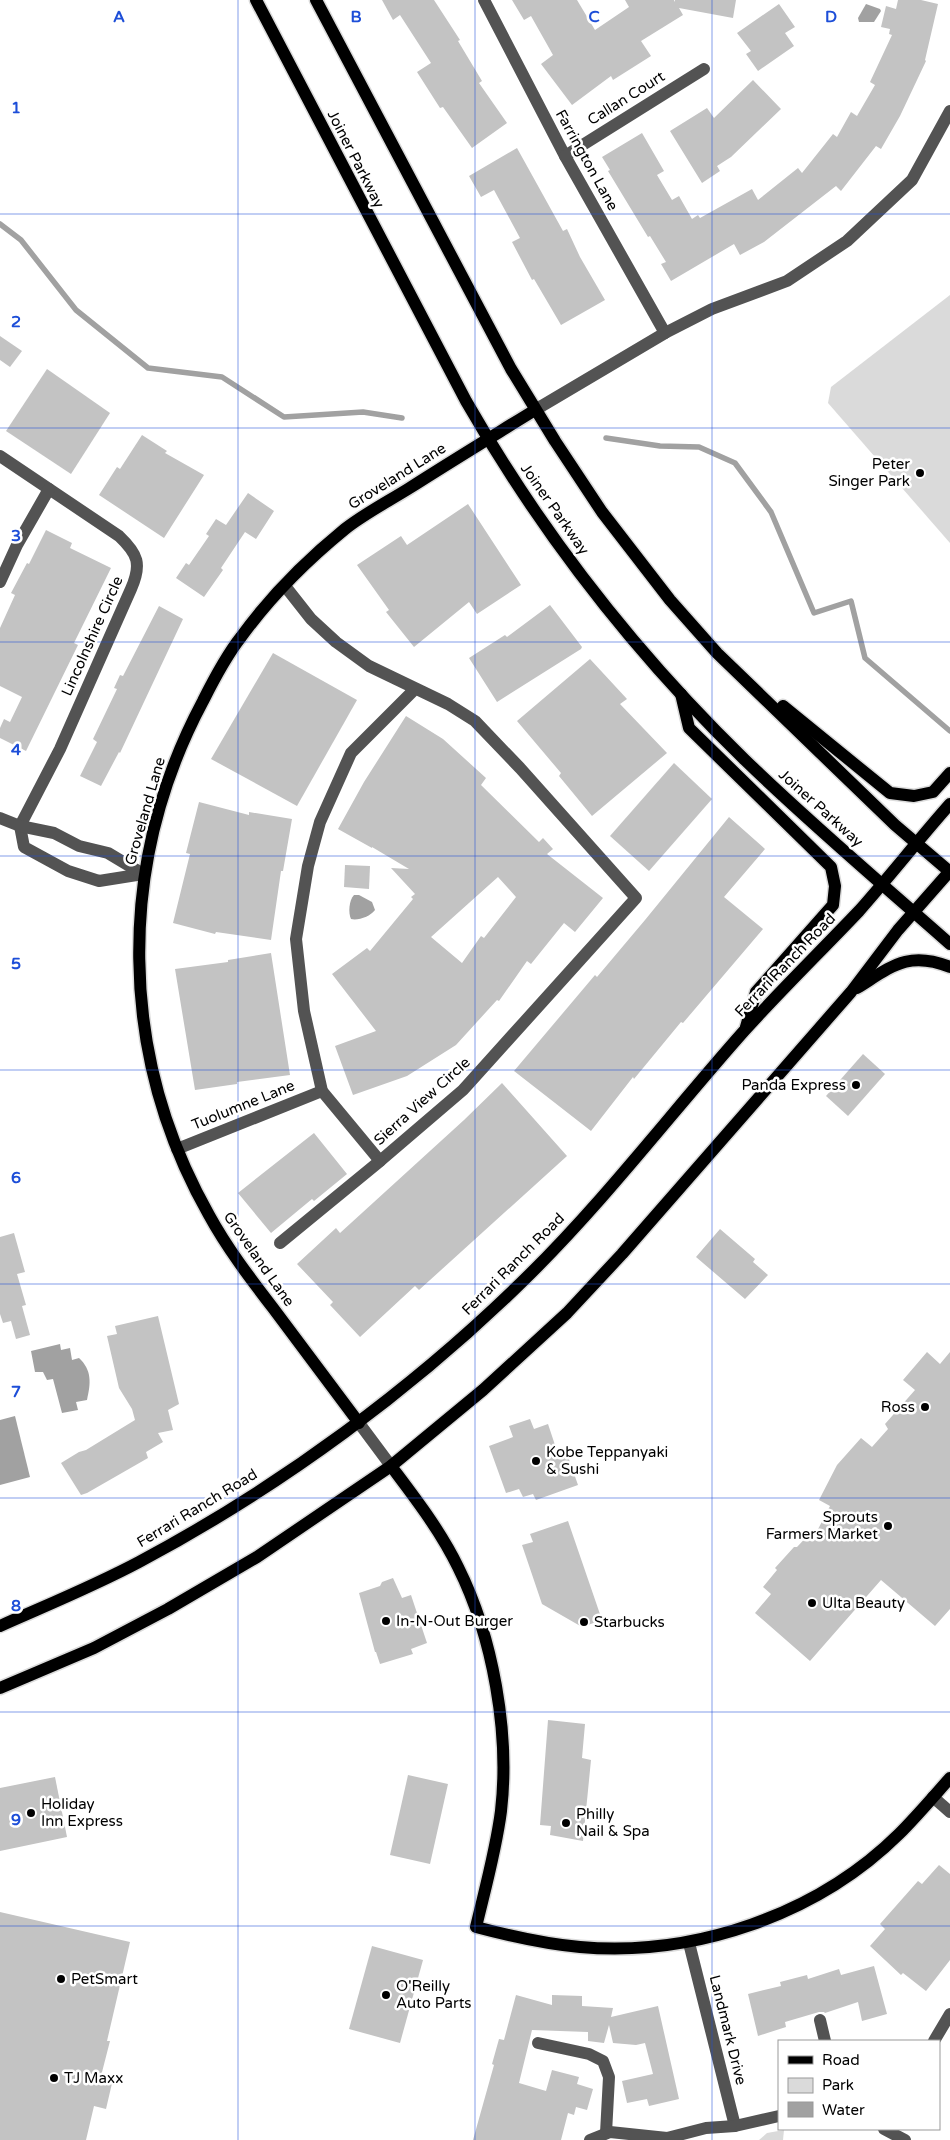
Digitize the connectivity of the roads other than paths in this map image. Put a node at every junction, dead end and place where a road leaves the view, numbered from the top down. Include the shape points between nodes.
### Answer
1 (256, 0) edge
2 (316, 0) edge
3 (484, 0) edge
4 (704, 69) dead end
5 (950, 111) edge
6 (565, 156) junction
7 (665, 333) junction
8 (535, 410) junction
9 (488, 439) junction
10 (0, 456) edge
11 (49, 489) junction
12 (0, 582) edge
13 (285, 586) junction
14 (717, 652) junction
15 (415, 689) junction
16 (681, 693) junction
17 (950, 773) edge
18 (950, 804) edge
19 (0, 818) edge
20 (20, 826) junction
21 (916, 843) junction
22 (950, 872) edge
23 (143, 874) junction
24 (882, 884) junction
25 (914, 912) junction
26 (950, 944) edge
27 (950, 967) edge
28 (851, 992) junction
29 (746, 1030) junction
30 (322, 1091) junction
31 (178, 1149) junction
32 (380, 1161) junction
33 (280, 1243) dead end
34 (359, 1423) junction
35 (391, 1466) junction
36 (0, 1626) edge
37 (0, 1688) edge
38 (950, 1778) edge
39 (933, 1797) junction
40 (950, 1812) edge
41 (689, 1943) junction
42 (950, 2014) edge
43 (820, 2020) dead end
44 (826, 2040) edge
45 (935, 2040) edge
46 (538, 2043) dead end
47 (778, 2116) edge
48 (735, 2126) junction
49 (890, 2130) edge
50 (606, 2133) junction
51 (590, 2140) edge
52 (905, 2140) edge

1 - 9 main road, Joiner Parkway
2 - 8 main road
3 - 6 street, Farrington Lane
4 - 6 street, Callan Court
5 - 7 street, Groveland Lane via 912,180 847,241 787,281 712,309
6 - 7 street, Farrington Lane
7 - 8 street, Groveland Lane
8 - 9 main road, Groveland Lane
8 - 14 main road via 602,512 670,600
9 - 13 main road, Groveland Lane via 360,518
9 - 16 main road, Joiner Parkway via 588,584
10 - 11 street, Lincolnshire Circle
11 - 12 street
11 - 20 street, Lincolnshire Circle via 119,536 132,549 138,562 137,575 60,749
13 - 15 street via 311,619 336,642 369,666
13 - 23 main road, Groveland Lane via 240,638 189,726 168,780
14 - 17 main road via 890,793 914,796 933,792
14 - 21 main road
15 - 30 street, Sierra View Circle via 351,753 320,822 308,866 296,939 304,1011
15 - 32 street, Sierra View Circle via 475,721 636,898 464,1090
16 - 24 main road, Joiner Parkway via 770,784
16 - 29 main road via 689,728 831,867 835,886 833,904 756,992
18 - 21 main road, Ferrari Ranch Road
19 - 20 street
20 - 23 street via 54,833 79,846 108,853
20 - 23 street via 24,847 68,871 99,881
21 - 22 main road
21 - 24 main road, Ferrari Ranch Road
22 - 25 main road
23 - 31 main road, Groveland Lane via 139,971 143,1016 162,1106
24 - 25 main road, Joiner Parkway
24 - 29 main road, Ferrari Ranch Road
25 - 26 main road, Joiner Parkway
25 - 28 main road
27 - 28 main road via 918,959 898,963
28 - 35 main road via 567,1313 483,1390
29 - 34 main road, Ferrari Ranch Road via 530,1274 449,1348
30 - 31 street, Tuolumne Lane
30 - 32 street, Sierra View Circle
31 - 34 main road, Groveland Lane via 208,1214 234,1257
32 - 33 street
34 - 35 street, Groveland Lane
34 - 36 main road, Ferrari Ranch Road via 227,1510 140,1561
35 - 37 main road via 257,1557 168,1609 94,1648
35 - 41 main road, Groveland Lane via 441,1535 458,1567 474,1604 496,1679 502,1770 501,1810 476,1926 518,1938 581,1947 648,1948
38 - 39 main road
39 - 40 street
39 - 41 main road via 898,1835 833,1885 767,1919
41 - 48 street, Landmark Drive
42 - 45 street
43 - 44 street
46 - 50 street via 603,2060 609,2077
47 - 48 street
48 - 50 street via 706,2128 667,2138
49 - 52 street
50 - 51 street

